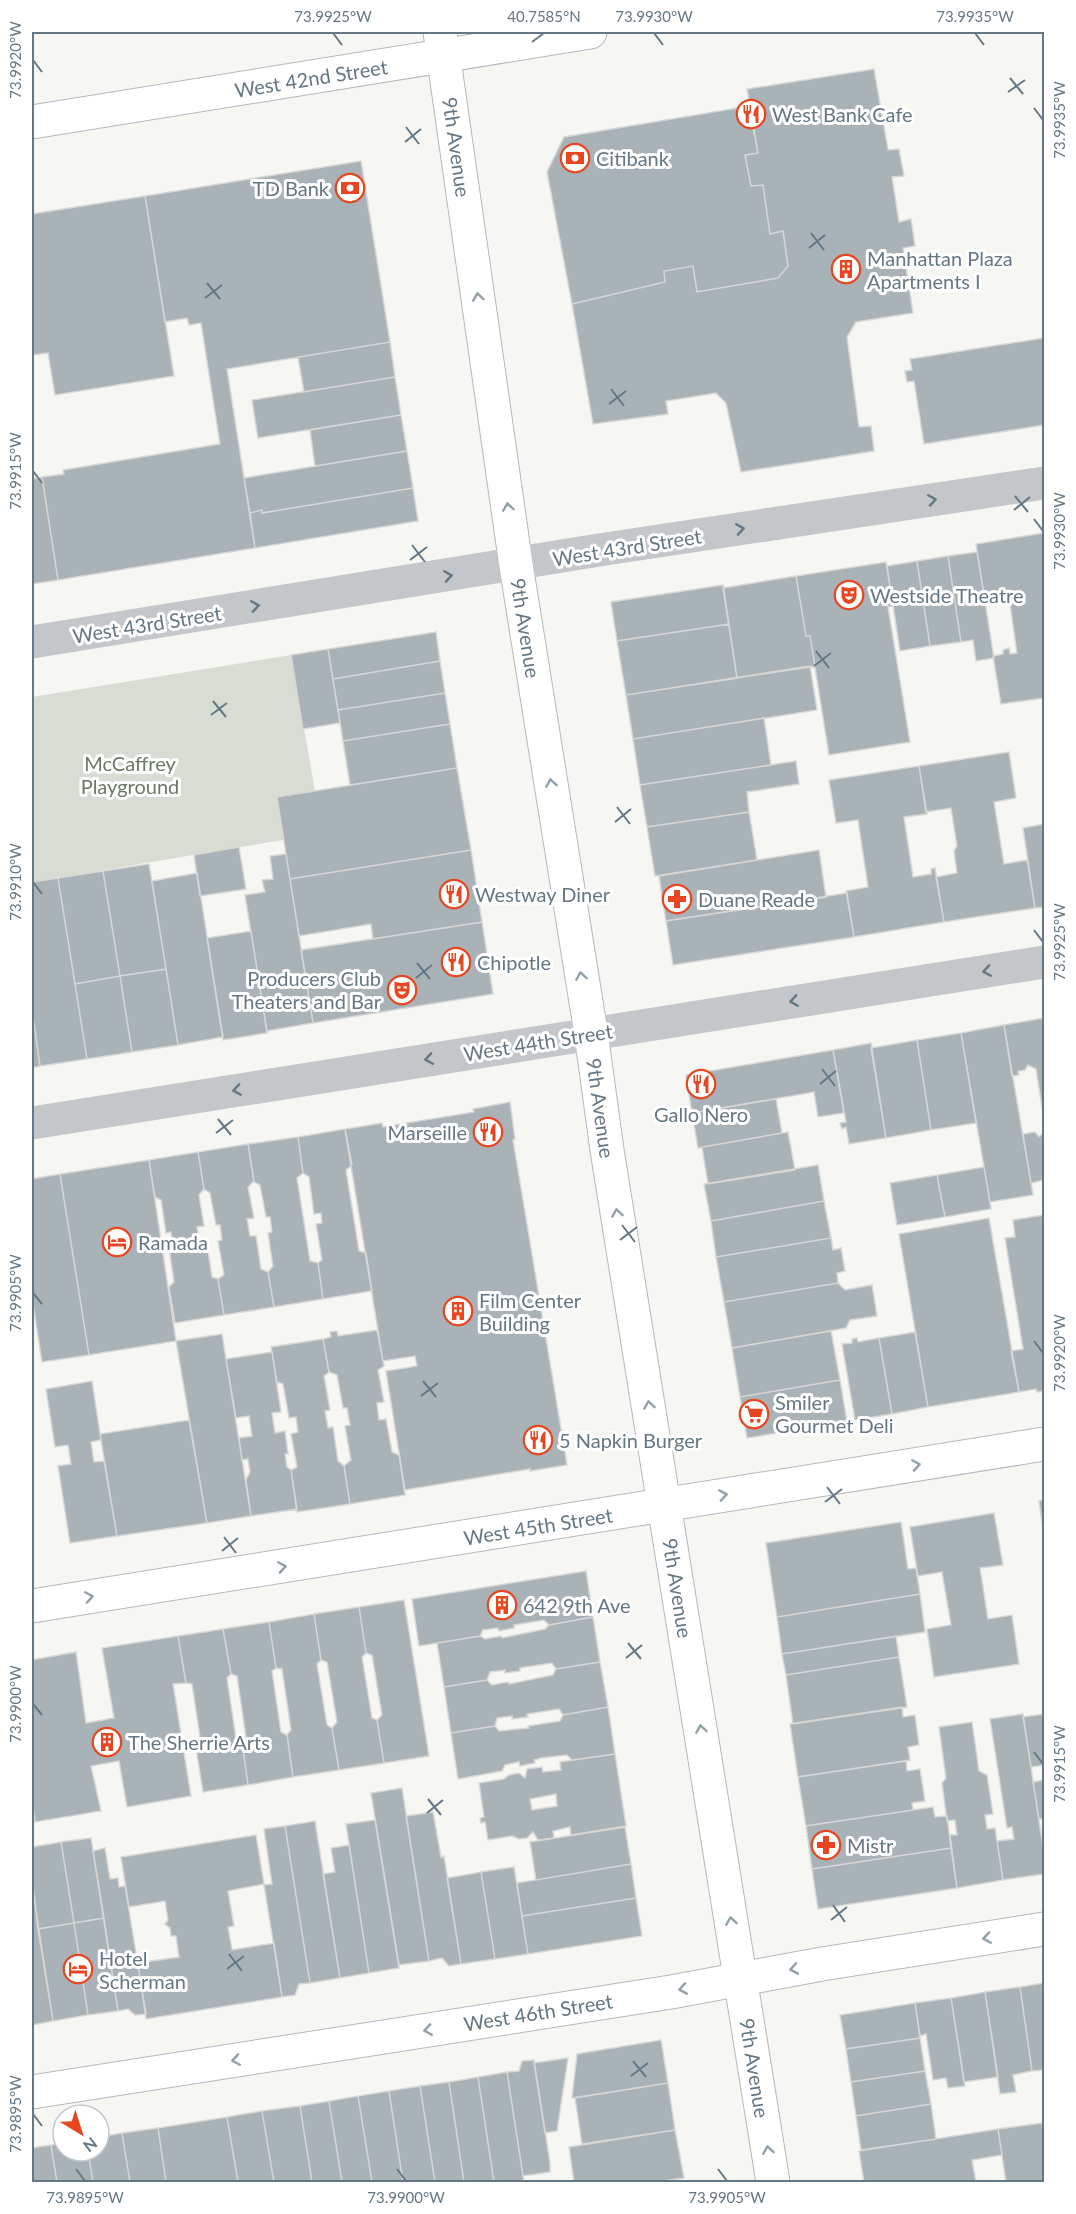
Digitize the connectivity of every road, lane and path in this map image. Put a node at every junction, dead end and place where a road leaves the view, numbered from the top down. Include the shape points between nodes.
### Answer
1 (590, 32) edge
2 (442, 43) edge
3 (32, 122) edge
4 (1044, 483) edge
5 (516, 565) junction
6 (32, 642) edge
7 (1044, 962) edge
8 (591, 1033) junction
9 (32, 1123) edge
10 (1044, 1444) edge
11 (665, 1504) junction
12 (32, 1606) edge
13 (1044, 1929) edge
14 (741, 1979) junction
15 (32, 2092) edge
16 (773, 2182) edge

1 - 2 main road, West 42nd Street
2 - 3 main road, West 42nd Street via 360,70
5 -> 2 main road, 9th Avenue
5 -> 4 street, West 43rd Street
6 -> 5 street, West 43rd Street
8 -> 5 main road, 9th Avenue
7 -> 8 street, West 44th Street
8 -> 9 street, West 44th Street
11 -> 8 main road, 9th Avenue
11 -> 10 main road, West 45th Street
12 -> 11 main road, West 45th Street
14 -> 11 main road, 9th Avenue
13 -> 14 main road, West 46th Street
14 -> 15 main road, West 46th Street
16 -> 14 main road, 9th Avenue

